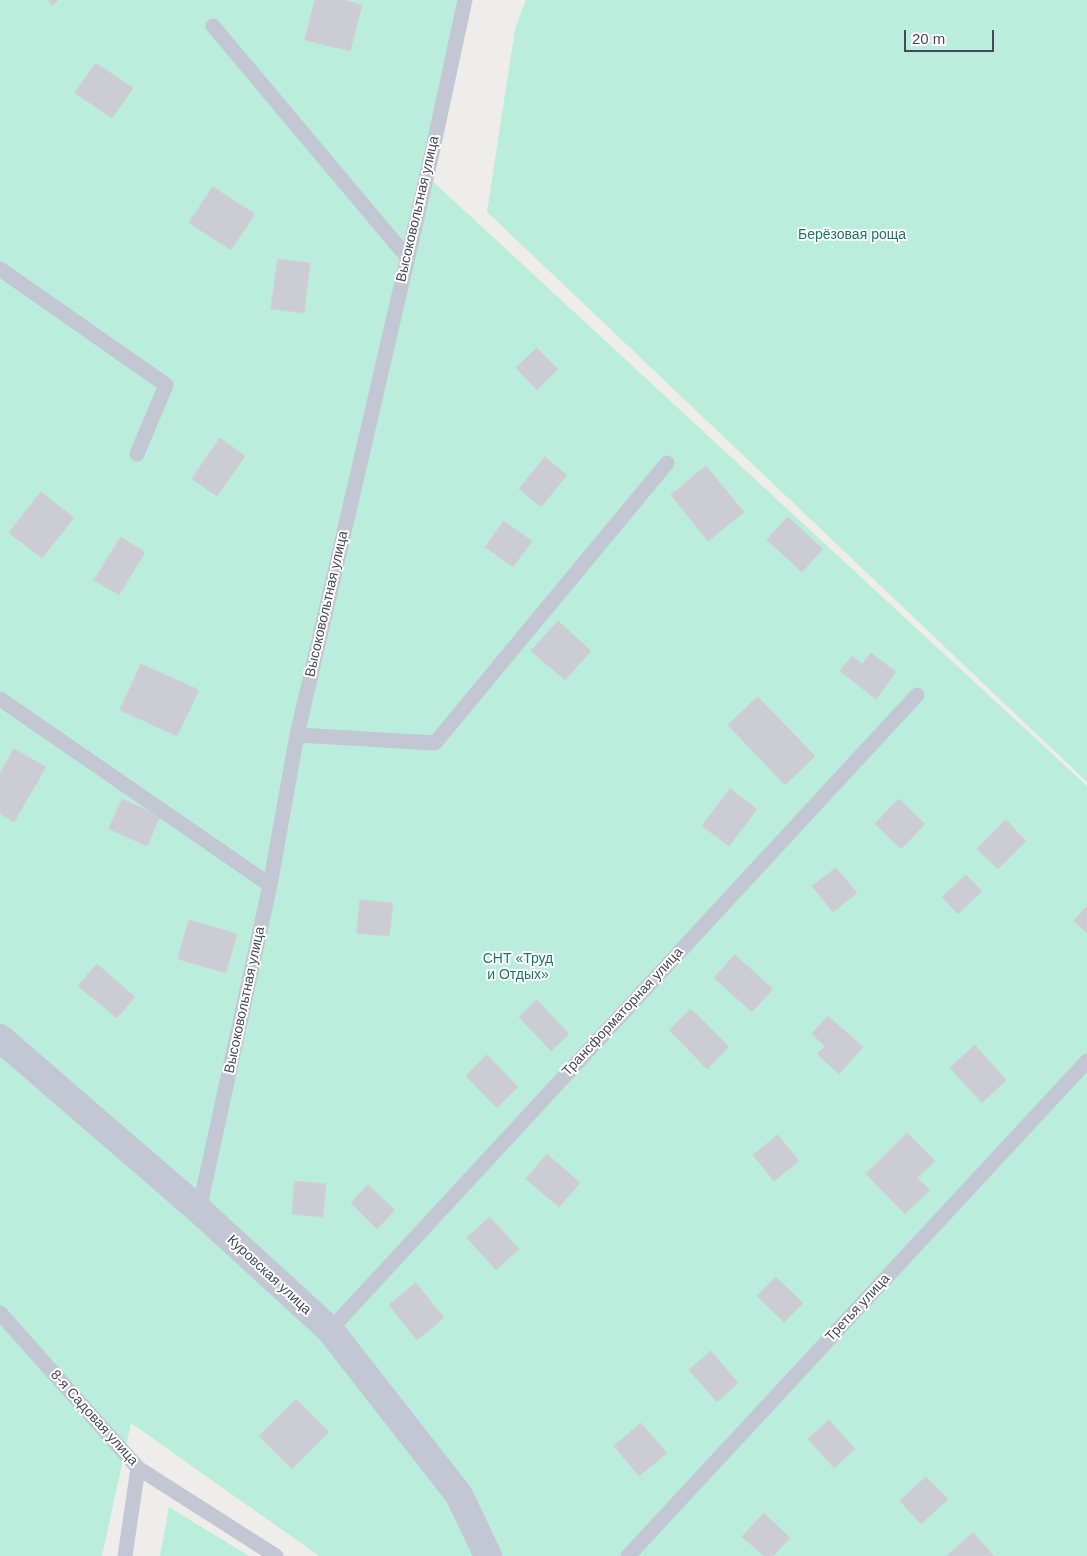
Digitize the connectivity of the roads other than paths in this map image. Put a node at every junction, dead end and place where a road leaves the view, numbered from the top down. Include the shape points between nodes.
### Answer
1 (465, 0) edge
2 (213, 26) dead end
3 (407, 257) junction
4 (0, 269) edge
5 (138, 454) dead end
6 (667, 463) dead end
7 (917, 695) dead end
8 (0, 699) edge
9 (297, 735) junction
10 (270, 885) junction
11 (0, 1038) edge
12 (1087, 1061) edge
13 (199, 1210) junction
14 (0, 1313) edge
15 (330, 1330) junction
16 (138, 1468) junction
17 (125, 1556) edge
18 (276, 1556) edge
19 (488, 1556) edge
20 (628, 1556) edge

1 - 3 lane, Высоковольтная улица
2 - 3 lane
3 - 9 lane, Высоковольтная улица
4 - 5 lane via 166,385
6 - 9 lane via 435,743
7 - 15 lane, Трансформаторная улица
8 - 10 lane
9 - 10 lane, Высоковольтная улица
10 - 13 lane, Высоковольтная улица
11 - 13 street, Куровская улица
12 - 20 lane, Третья улица
13 - 15 street, Куровская улица
14 - 16 lane, 8-я Садовая улица
15 - 19 street, Куровская улица via 458,1495
16 - 17 lane
16 - 18 lane, 8-я Садовая улица

